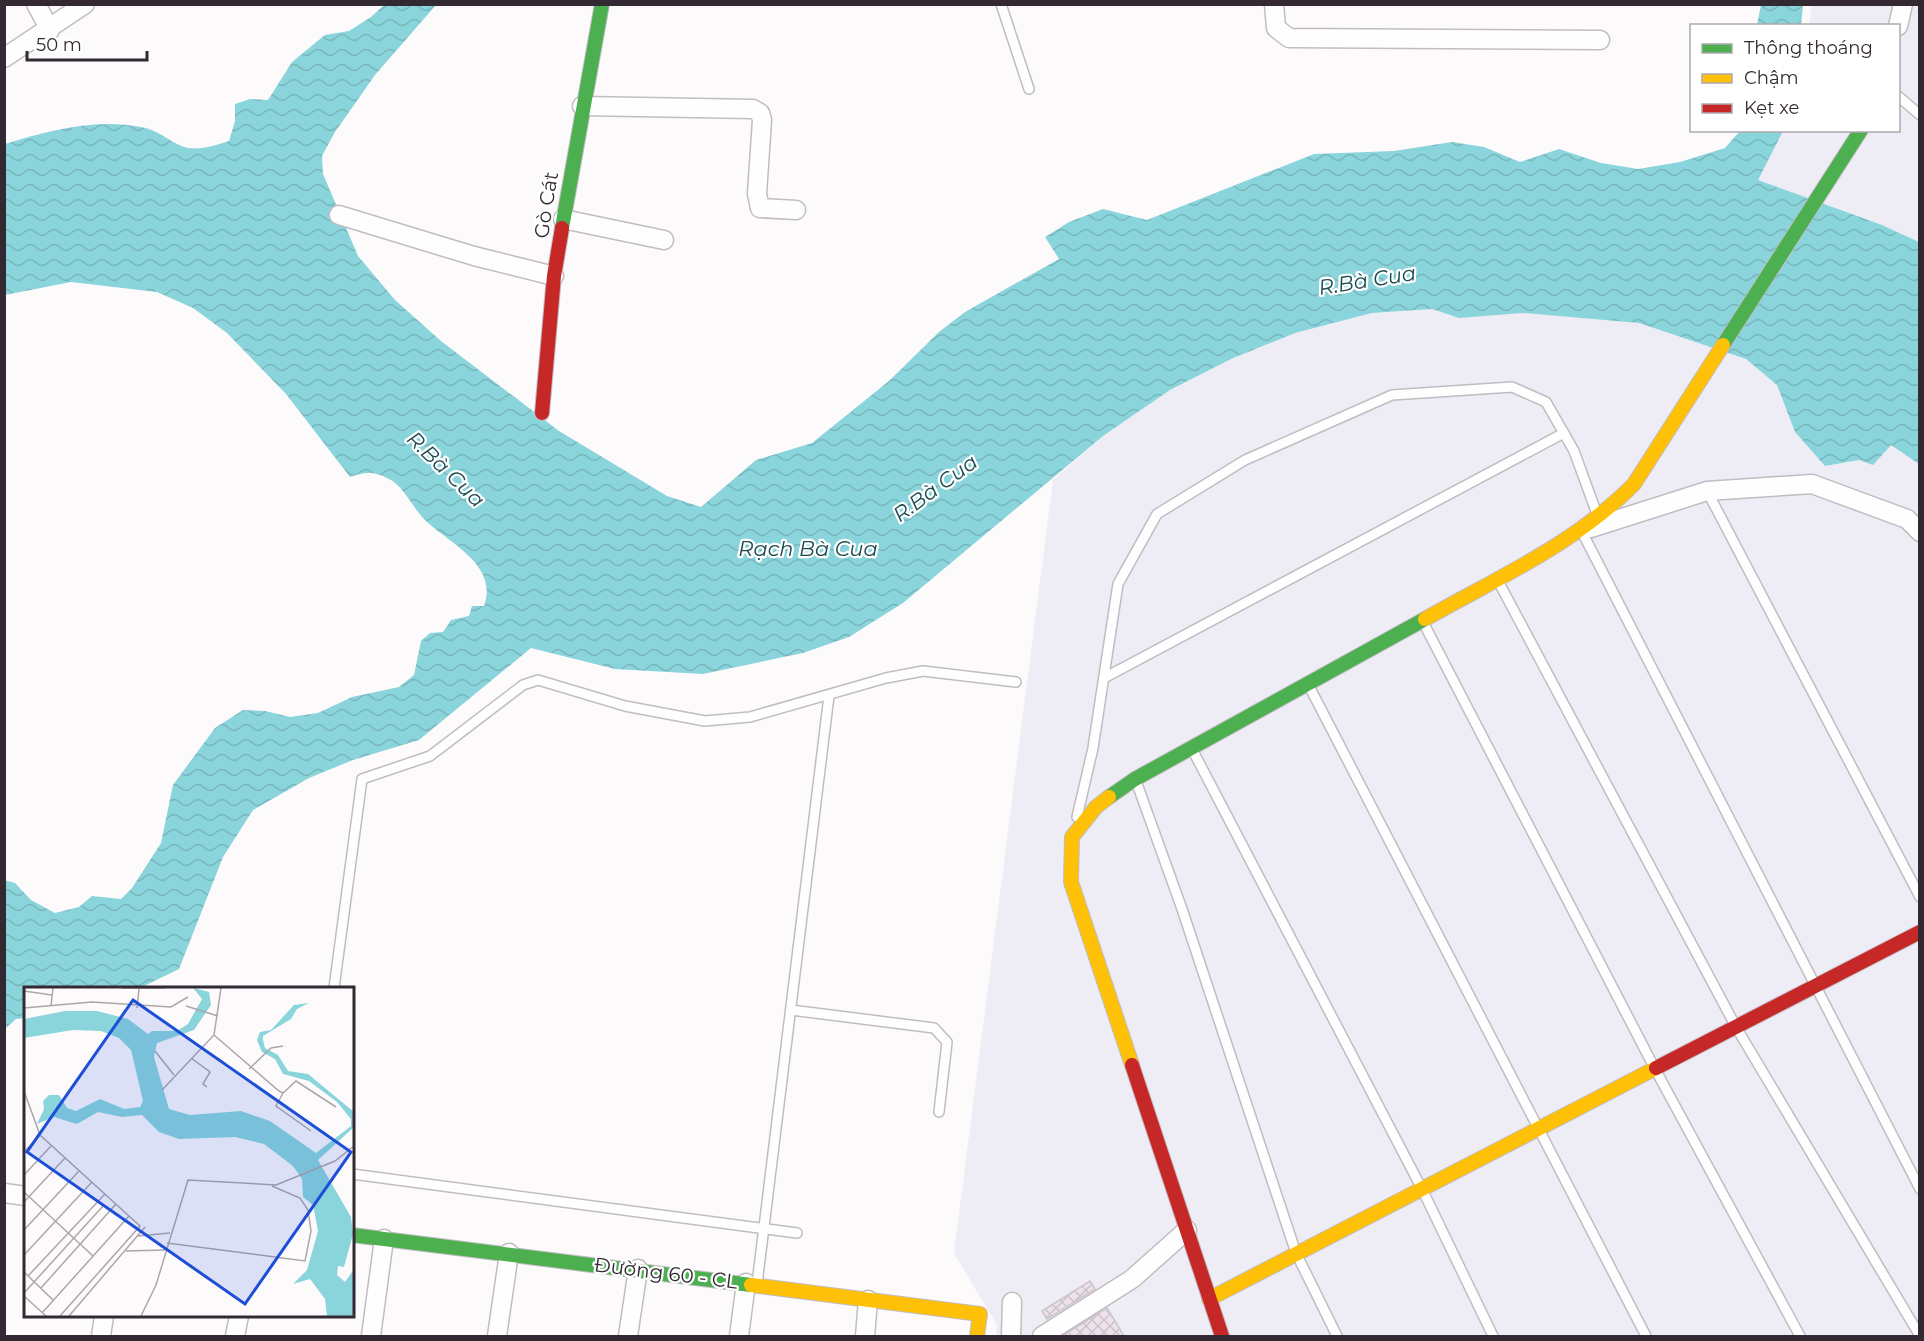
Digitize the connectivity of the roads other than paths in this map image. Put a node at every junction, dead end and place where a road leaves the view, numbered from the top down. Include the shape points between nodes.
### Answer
1 (36, 4) edge
2 (85, 4) edge
3 (602, 4) edge
4 (1001, 4) edge
5 (1274, 4) edge
6 (1904, 4) edge
7 (1899, 24) edge
8 (50, 30) junction
9 (1600, 40) dead end
10 (4, 58) edge
11 (1029, 89) dead end
12 (1900, 97) edge
13 (582, 106) junction
14 (1920, 115) edge
15 (1860, 132) edge
16 (796, 210) dead end
17 (339, 215) dead end
18 (563, 219) junction
19 (664, 240) dead end
20 (554, 276) junction
21 (542, 413) dead end
22 (1564, 433) junction
23 (1707, 491) junction
24 (1599, 518) junction
25 (1581, 531) junction
26 (1920, 532) edge
27 (1497, 579) junction
28 (1422, 621) junction
29 (1104, 678) junction
30 (1016, 682) dead end
31 (1306, 682) junction
32 (829, 696) junction
33 (1190, 747) junction
34 (1135, 779) junction
35 (1072, 837) junction
36 (1920, 897) edge
37 (1920, 932) edge
38 (1814, 986) junction
39 (334, 987) edge
40 (791, 1010) junction
41 (1736, 1027) junction
42 (1655, 1069) junction
43 (939, 1112) dead end
44 (1539, 1129) junction
45 (354, 1174) edge
46 (1422, 1189) junction
47 (1920, 1189) edge
48 (5, 1194) edge
49 (24, 1196) edge
50 (764, 1228) junction
51 (1187, 1230) junction
52 (797, 1233) dead end
53 (354, 1235) edge
54 (384, 1239) junction
55 (509, 1253) junction
56 (1296, 1254) junction
57 (638, 1269) junction
58 (751, 1283) junction
59 (1209, 1299) junction
60 (868, 1300) junction
61 (1012, 1302) dead end
62 (104, 1317) edge
63 (238, 1317) edge
64 (101, 1336) edge
65 (235, 1336) edge
66 (372, 1336) edge
67 (497, 1336) edge
68 (628, 1336) edge
69 (739, 1336) edge
70 (865, 1336) edge
71 (977, 1336) edge
72 (1011, 1336) edge
73 (1042, 1336) edge
74 (1222, 1336) edge
75 (1336, 1336) edge
76 (1493, 1336) edge
77 (1646, 1336) edge
78 (1800, 1336) edge
79 (1920, 1336) edge

1 - 8 street
2 - 8 street
3 - 13 street, Gò Cát
4 - 11 lane
5 - 9 street via 1276,28 1289,38
6 - 7 street
8 - 10 street
12 - 14 lane
13 - 16 street via 753,109 762,120 757,194 760,208
13 - 18 street, Gò Cát
15 - 24 street via 1634,484
17 - 20 street
18 - 19 street
18 - 20 street, Gò Cát
20 - 21 street, Gò Cát
22 - 24 lane via 1575,451
22 - 29 lane
22 - 29 lane via 1546,402 1512,387 1392,395 1245,460 1156,514 1118,585
23 - 25 street
23 - 26 street via 1812,484 1907,519
23 - 36 lane
24 - 25 street
25 - 27 street
25 - 38 lane
27 - 28 street
27 - 41 lane
28 - 31 street
28 - 42 lane
29 - 35 lane via 1093,748
30 - 32 lane via 923,671
31 - 33 street
31 - 44 lane
32 - 39 lane via 750,717 705,721 625,706 538,680 505,697 430,756 362,779
32 - 40 lane
33 - 34 street
33 - 46 lane
34 - 35 street via 1096,807
34 - 56 lane
35 - 51 street via 1071,882
37 - 38 street
38 - 41 street
38 - 47 lane
40 - 43 lane via 934,1028 947,1042
40 - 50 lane
41 - 42 street
41 - 79 lane
42 - 44 street
42 - 78 lane
44 - 46 street
44 - 77 lane
45 - 50 lane
46 - 56 street
46 - 76 lane
48 - 49 street
50 - 52 lane
50 - 58 lane
51 - 59 street
51 - 73 street via 1132,1279
53 - 54 street, Đường 60 - CL
54 - 55 street, Đường 60 - CL
54 - 66 street
55 - 57 street, Đường 60 - CL
55 - 67 street
56 - 59 street
56 - 75 lane
57 - 58 street, Đường 60 - CL
57 - 68 street
58 - 60 street, Đường 60 - CL
58 - 69 street
59 - 74 street
60 - 70 street
60 - 71 street, Đường 60 - CL via 980,1314
61 - 72 street
62 - 64 street
63 - 65 street

